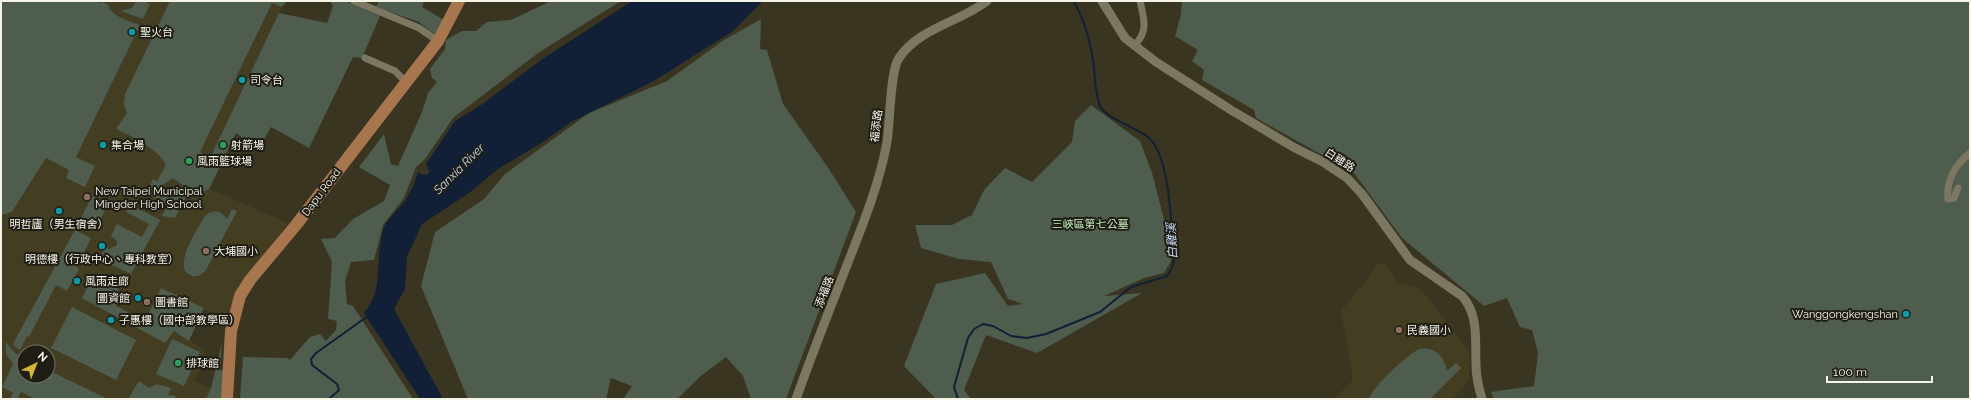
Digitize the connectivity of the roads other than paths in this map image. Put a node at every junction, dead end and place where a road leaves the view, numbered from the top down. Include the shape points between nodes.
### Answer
1 (354, 1) edge
2 (459, 1) edge
3 (987, 1) edge
4 (1102, 1) edge
5 (1140, 1) edge
6 (438, 41) junction
7 (1134, 46) junction
8 (365, 58) dead end
9 (406, 82) junction
10 (1970, 153) edge
11 (1958, 188) dead end
12 (874, 194) joint
13 (227, 399) edge
14 (796, 399) edge
15 (1482, 399) edge

1 - 6 street via 418,28
2 - 6 main road, Dapu Road
3 - 12 street, 福添路 via 966,15 926,33 908,47 897,60 889,130
4 - 7 street, 白雞路 via 1119,30
5 - 7 street via 1144,29 1140,40
6 - 9 main road, Dapu Road
7 - 15 street, 白雞路 via 1231,110 1351,181 1410,260 1455,290 1467,302 1474,317 1477,377
8 - 9 street via 395,71
9 - 13 main road, Dapu Road via 240,296 231,331
10 - 11 street via 1960,162 1948,183 1948,199 1954,198
12 - 14 street, 添福路

